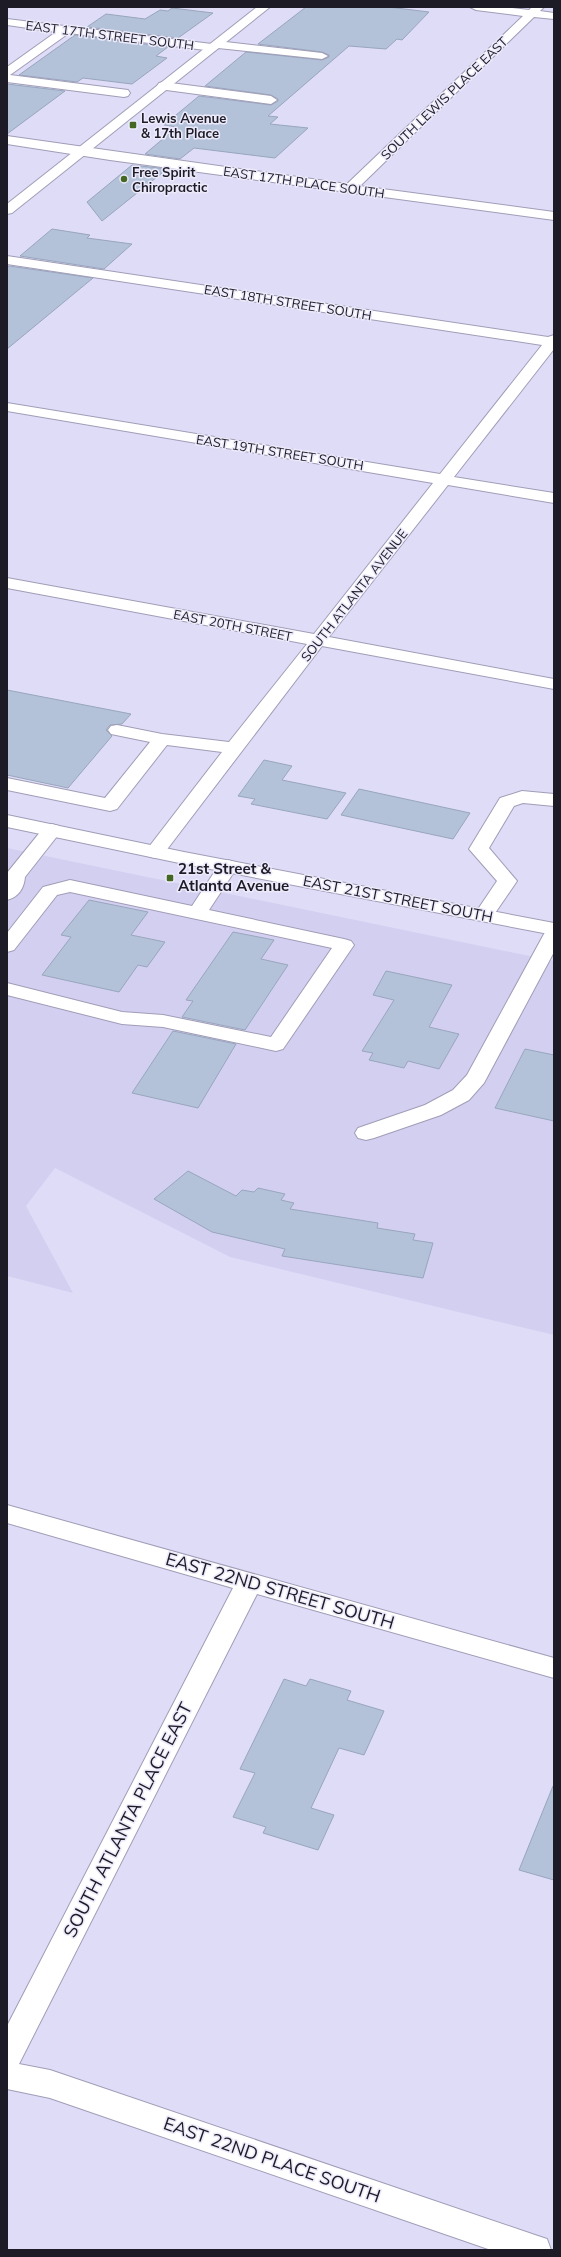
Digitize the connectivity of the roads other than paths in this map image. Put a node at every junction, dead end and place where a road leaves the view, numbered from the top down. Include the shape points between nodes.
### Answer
1 (264, 7) edge
2 (476, 7) edge
3 (535, 10) edge
4 (554, 16) edge
5 (7, 22) edge
6 (66, 30) junction
7 (215, 46) junction
8 (322, 56) dead end
9 (7, 72) edge
10 (7, 78) edge
11 (163, 86) junction
12 (124, 94) dead end
13 (271, 100) dead end
14 (7, 140) edge
15 (80, 151) junction
16 (350, 188) junction
17 (7, 210) edge
18 (554, 216) edge
19 (7, 260) edge
20 (553, 341) edge
21 (7, 407) edge
22 (445, 480) junction
23 (554, 498) edge
24 (7, 583) edge
25 (319, 641) junction
26 (554, 684) edge
27 (117, 730) dead end
28 (162, 739) junction
29 (234, 748) junction
30 (7, 784) edge
31 (554, 800) edge
32 (7, 821) edge
33 (52, 830) junction
34 (155, 852) junction
35 (228, 866) junction
36 (11, 875) edge
37 (7, 894) edge
38 (197, 913) junction
39 (484, 915) junction
40 (554, 929) edge
41 (554, 934) edge
42 (7, 946) edge
43 (7, 989) edge
44 (366, 1133) dead end
45 (7, 1514) edge
46 (249, 1583) junction
47 (554, 1668) edge
48 (7, 2057) edge
49 (7, 2075) edge
50 (535, 2250) edge

1 - 7 street
2 - 3 street
3 - 4 street
3 - 16 street, SOUTH LEWIS PLACE EAST
5 - 6 street, EAST 17TH STREET SOUTH
6 - 7 street, EAST 17TH STREET SOUTH
6 - 9 street
7 - 8 street, EAST 17TH STREET SOUTH
7 - 11 street
10 - 12 street
11 - 13 street
11 - 15 street
14 - 15 street, EAST 17TH PLACE SOUTH
15 - 16 street, EAST 17TH PLACE SOUTH
15 - 17 street
16 - 18 street, EAST 17TH PLACE SOUTH
19 - 20 street, EAST 18TH STREET SOUTH
20 - 22 street, SOUTH ATLANTA AVENUE
21 - 22 street, EAST 19TH STREET SOUTH
22 - 23 street, EAST 19TH STREET SOUTH
22 - 25 street, SOUTH ATLANTA AVENUE
24 - 25 street, EAST 20TH STREET
25 - 26 street, EAST 20TH STREET
25 - 29 street, SOUTH ATLANTA AVENUE
27 - 28 street
28 - 29 street
28 - 30 street via 110,805
29 - 34 street, SOUTH ATLANTA AVENUE
31 - 39 street via 522,797 507,802 479,849 507,881
32 - 33 street, EAST 21ST STREET SOUTH
33 - 34 street, EAST 21ST STREET SOUTH
33 - 36 street
34 - 35 street, EAST 21ST STREET SOUTH
35 - 38 street
35 - 39 street, EAST 21ST STREET SOUTH
36 - 37 street via 14,886
38 - 42 street via 70,886 50,891
38 - 43 street via 344,945 276,1045 163,1022 122,1018
39 - 40 street, EAST 21ST STREET SOUTH
41 - 44 street via 476,1078 461,1095 433,1110
45 - 46 street, EAST 22ND STREET SOUTH
46 - 47 street, EAST 22ND STREET SOUTH
46 - 48 street, SOUTH ATLANTA PLACE EAST
49 - 50 street, EAST 22ND PLACE SOUTH via 50,2084

